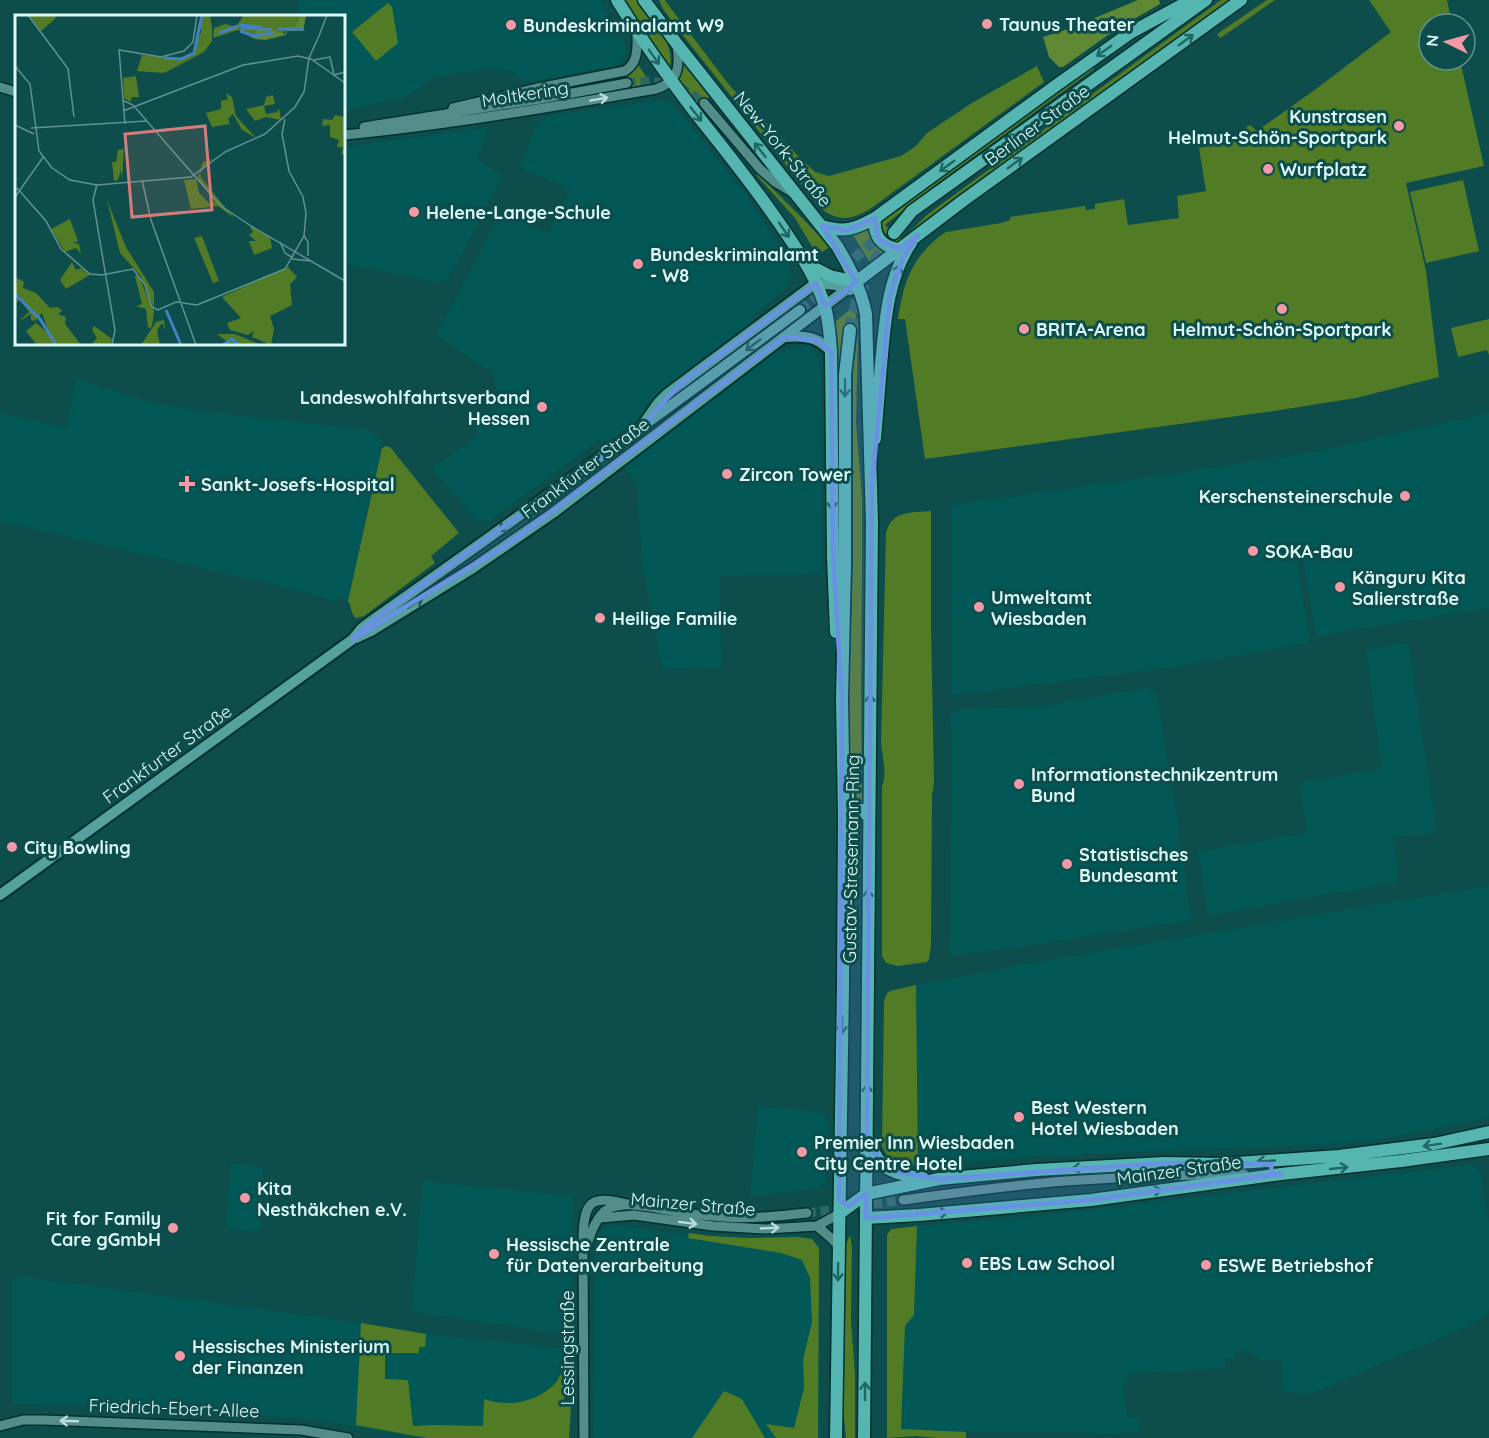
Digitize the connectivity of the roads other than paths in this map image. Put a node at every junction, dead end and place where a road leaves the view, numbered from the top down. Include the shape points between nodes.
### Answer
1 (616, 0) edge
2 (644, 0) edge
3 (1191, 0) edge
4 (1206, 0) edge
5 (1241, 0) edge
6 (637, 33) junction
7 (677, 44) junction
8 (671, 82) junction
9 (627, 83) tunnel mouth
10 (0, 87) edge
11 (15, 92) edge
12 (704, 103) tunnel mouth
13 (541, 104) junction
14 (495, 107) junction
15 (345, 133) edge
16 (345, 133) edge
17 (796, 195) junction
18 (875, 218) junction
19 (822, 226) junction
20 (891, 231) tunnel mouth
21 (918, 235) junction
22 (899, 249) junction
23 (807, 264) junction
24 (816, 283) junction
25 (852, 285) junction
26 (825, 306) junction
27 (800, 310) tunnel mouth
28 (850, 330) tunnel mouth
29 (785, 337) junction
30 (831, 352) junction
31 (639, 430) junction
32 (872, 485) junction
33 (353, 639) junction
34 (842, 699) junction
35 (844, 817) junction
36 (869, 817) junction
37 (0, 895) edge
38 (1489, 1132) edge
39 (867, 1133) junction
40 (1489, 1149) edge
41 (1223, 1164) junction
42 (1281, 1174) junction
43 (1161, 1175) junction
44 (939, 1179) junction
45 (866, 1194) junction
46 (903, 1200) tunnel mouth
47 (632, 1205) junction
48 (842, 1207) junction
49 (807, 1213) tunnel mouth
50 (600, 1218) junction
51 (866, 1218) junction
52 (817, 1226) junction
53 (839, 1247) junction
54 (584, 1257) junction
55 (0, 1426) edge
56 (348, 1438) edge
57 (584, 1438) edge
58 (836, 1438) edge
59 (864, 1438) edge

1 - 6 main road
2 - 7 main road, New-York-Straße
3 -> 18 main road via 1130,33
4 - 20 main road, Berliner Straße via 912,211
21 -> 5 main road, Berliner Straße
6 -> 8 main road
6 - 14 street via 636,57 625,70 538,88
7 - 8 street via 678,64
17 -> 7 main road, New-York-Straße
13 -> 8 street, Moltkering via 656,89
8 -> 23 main road via 761,196
9 - 13 street, Moltkering
10 - 11 street
12 - 17 street via 760,169
13 - 14 street, Moltkering
14 - 15 street, Moltkering
14 - 16 street, Moltkering via 391,131
17 - 19 main road, New-York-Straße
18 - 19 main road via 847,230
18 - 22 main road via 879,240 887,247
19 - 25 main road, New-York-Straße via 837,246
21 - 22 main road, Berliner Straße
32 -> 21 main road via 890,296 903,258
22 - 25 main road, Berliner Straße
23 - 24 main road
23 - 25 main road
24 - 25 main road
24 - 26 main road, Gustav-Stresemann-Ring
24 - 31 main road via 667,394
25 - 26 main road, Frankfurter Straße
25 - 32 main road, Gustav-Stresemann-Ring via 862,297 867,330
26 - 29 main road, Frankfurter Straße
26 - 30 main road, Gustav-Stresemann-Ring
27 -> 31 main road, Frankfurter Straße
28 -> 34 main road, Gustav-Stresemann-Ring via 845,375
29 - 30 main road via 814,338
33 -> 29 main road, Frankfurter Straße via 510,543
30 -> 34 main road, Gustav-Stresemann-Ring via 833,557
31 -> 33 main road, Frankfurter Straße via 374,619
36 -> 32 main road, Gustav-Stresemann-Ring
33 - 37 main road, Frankfurter Straße
34 - 35 main road, Gustav-Stresemann-Ring
35 - 36 main road via 862,810
35 -> 48 main road, Gustav-Stresemann-Ring
39 -> 36 main road, Gustav-Stresemann-Ring
38 -> 41 main road, Mainzer Straße via 1366,1153
39 - 44 main road via 872,1150 884,1167 900,1174
39 - 45 main road, Gustav-Stresemann-Ring
42 -> 40 main road, Mainzer Straße
41 - 43 street, Mainzer Straße
41 -> 44 main road, Mainzer Straße via 1164,1163
42 - 43 street, Mainzer Straße
51 -> 42 main road, Mainzer Straße via 1091,1200
43 - 46 street, Mainzer Straße via 1017,1185
44 - 45 main road, Mainzer Straße
45 - 48 main road
45 - 51 main road, Gustav-Stresemann-Ring
47 - 49 street, Mainzer Straße via 723,1217
47 - 50 street, Mainzer Straße via 608,1209
47 - 54 street, Lessingstraße via 604,1200 590,1204 583,1221
48 - 51 main road
48 - 52 street
48 - 53 main road, Gustav-Stresemann-Ring
50 -> 52 street, Mainzer Straße via 634,1215 754,1229
50 - 54 street, Lessingstraße
59 -> 51 main road, Gustav-Stresemann-Ring
52 - 53 street
53 -> 58 main road, Gustav-Stresemann-Ring
54 - 57 street, Lessingstraße
56 -> 55 street, Friedrich-Ebert-Allee via 301,1430 38,1420

